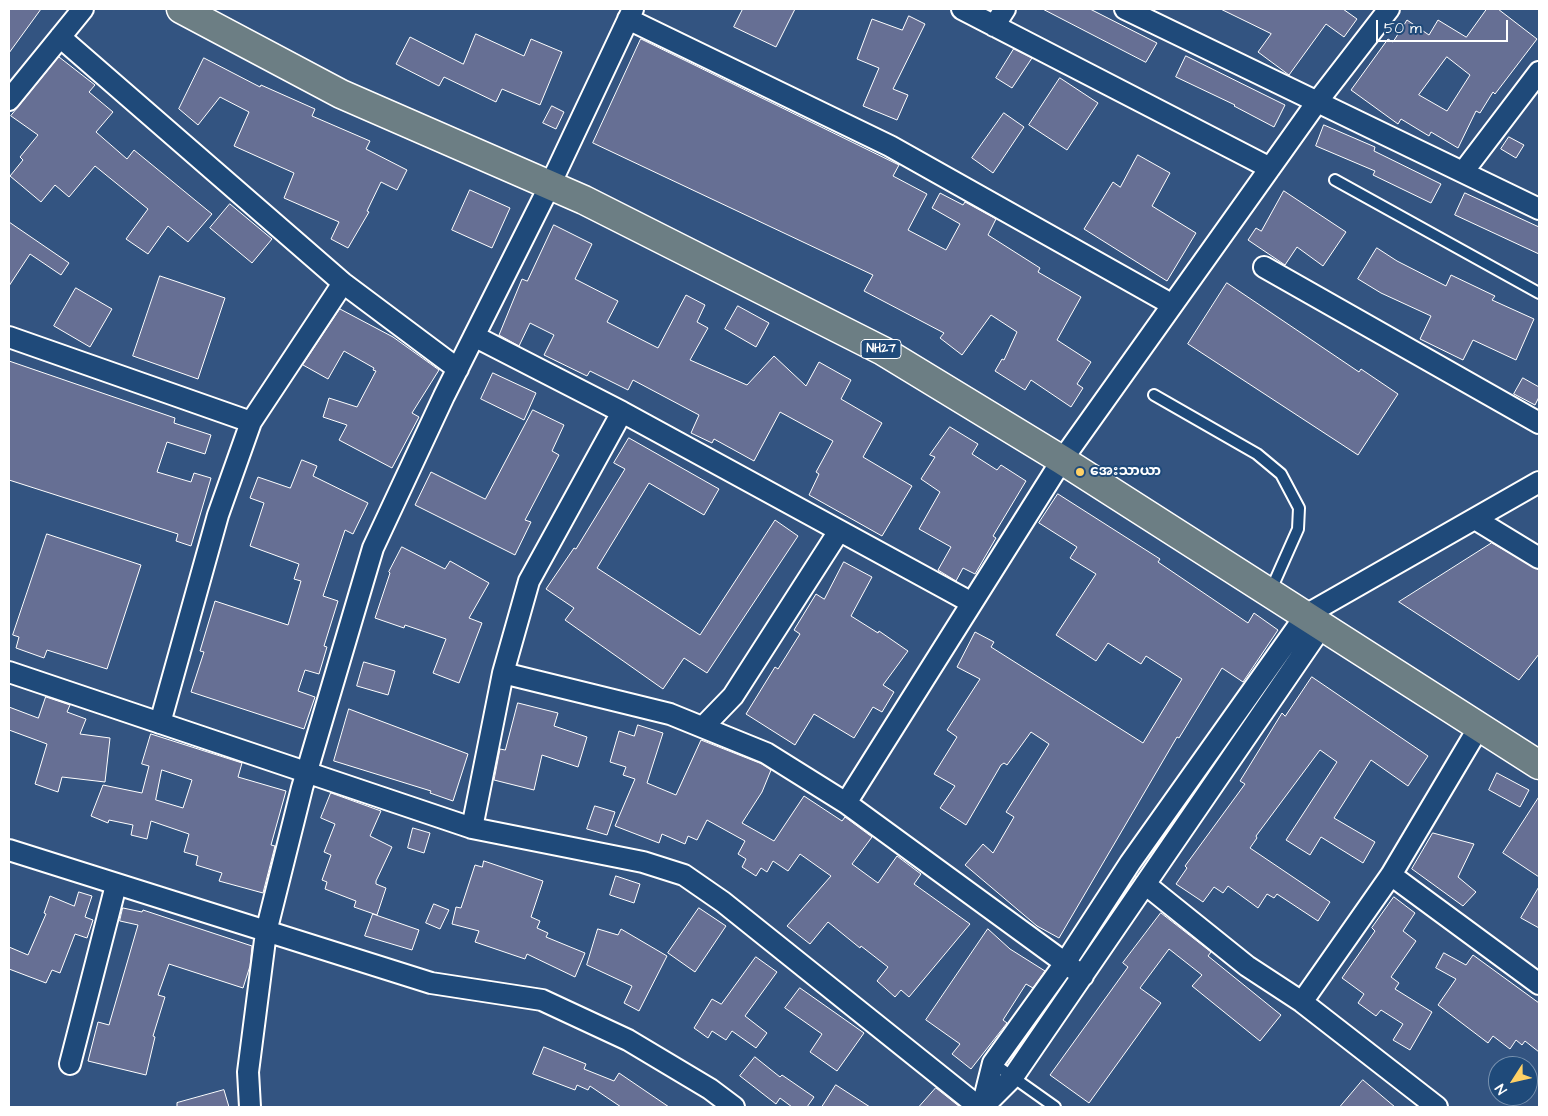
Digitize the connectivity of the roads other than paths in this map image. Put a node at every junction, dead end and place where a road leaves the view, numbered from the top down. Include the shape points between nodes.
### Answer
1 (83, 9) edge
2 (181, 9) edge
3 (962, 9) edge
4 (1005, 9) edge
5 (1124, 9) edge
6 (1389, 9) edge
7 (631, 14) edge
8 (994, 26) junction
9 (60, 37) junction
10 (1539, 72) edge
11 (9, 100) edge
12 (1317, 102) junction
13 (1270, 168) junction
14 (1463, 172) junction
15 (1335, 180) dead end
16 (550, 185) junction
17 (1539, 209) edge
18 (1264, 267) dead end
19 (343, 283) junction
20 (1539, 293) edge
21 (1172, 304) junction
22 (474, 336) junction
23 (9, 337) edge
24 (458, 369) junction
25 (1154, 395) dead end
26 (622, 412) junction
27 (252, 422) junction
28 (1539, 424) edge
29 (1062, 460) junction
30 (1539, 482) edge
31 (1475, 519) junction
32 (839, 530) junction
33 (1539, 558) edge
34 (1270, 592) junction
35 (972, 603) junction
36 (1314, 621) junction
37 (9, 672) edge
38 (503, 673) junction
39 (160, 722) junction
40 (703, 727) junction
41 (1479, 727) junction
42 (1539, 765) edge
43 (307, 772) junction
44 (846, 803) junction
45 (472, 828) junction
46 (9, 850) edge
47 (1391, 875) junction
48 (116, 884) junction
49 (1145, 884) junction
50 (266, 932) junction
51 (1065, 963) junction
52 (1084, 976) junction
53 (1539, 984) edge
54 (1302, 1002) junction
55 (993, 1063) junction
56 (70, 1064) dead end
57 (1013, 1077) junction
58 (250, 1107) edge
59 (734, 1107) edge
60 (981, 1107) edge
61 (1055, 1107) edge
62 (1437, 1107) edge

1 - 9 street
2 - 16 highway, NH27 via 341,94
3 - 8 street
4 - 8 street
5 - 12 street
6 - 12 street
7 - 16 street
7 - 21 street via 890,146
8 - 13 street
9 - 11 street
9 - 19 street
10 - 14 street
12 - 13 street
12 - 14 street
13 - 21 street
14 - 17 street
15 - 20 lane
16 - 22 street
16 - 29 highway, NH27 via 883,350
18 - 28 street
19 - 24 street
19 - 27 street
21 - 29 street
22 - 24 street
22 - 26 street
23 - 27 street
24 - 43 street via 373,548
25 - 34 lane via 1257,454 1281,474 1299,508 1298,529
26 - 32 street
26 - 38 street via 528,582
27 - 39 street via 218,515
29 - 34 highway, NH27
29 - 35 street
30 - 31 street
31 - 33 street
31 - 36 street
32 - 35 street
32 - 40 street via 733,696
34 - 36 highway, NH27
35 - 44 street
36 - 41 highway, NH27
36 - 49 street
36 - 51 street via 1130,863
37 - 39 street
38 - 40 street via 670,714
38 - 45 street
39 - 43 street
40 - 44 street via 766,753
41 - 42 highway, NH27
41 - 47 street
43 - 45 street
43 - 50 street
44 - 51 street
45 - 60 street via 643,862 684,875 723,902
46 - 48 street
47 - 53 street
47 - 54 street
48 - 50 street
48 - 56 street
49 - 52 street
49 - 54 street via 1248,966
50 - 58 street via 248,1072
50 - 59 street via 431,983 542,1000 628,1040
51 - 52 street
51 - 55 street
52 - 57 street
54 - 62 street
55 - 57 lane
55 - 60 street
57 - 60 street
57 - 61 lane

